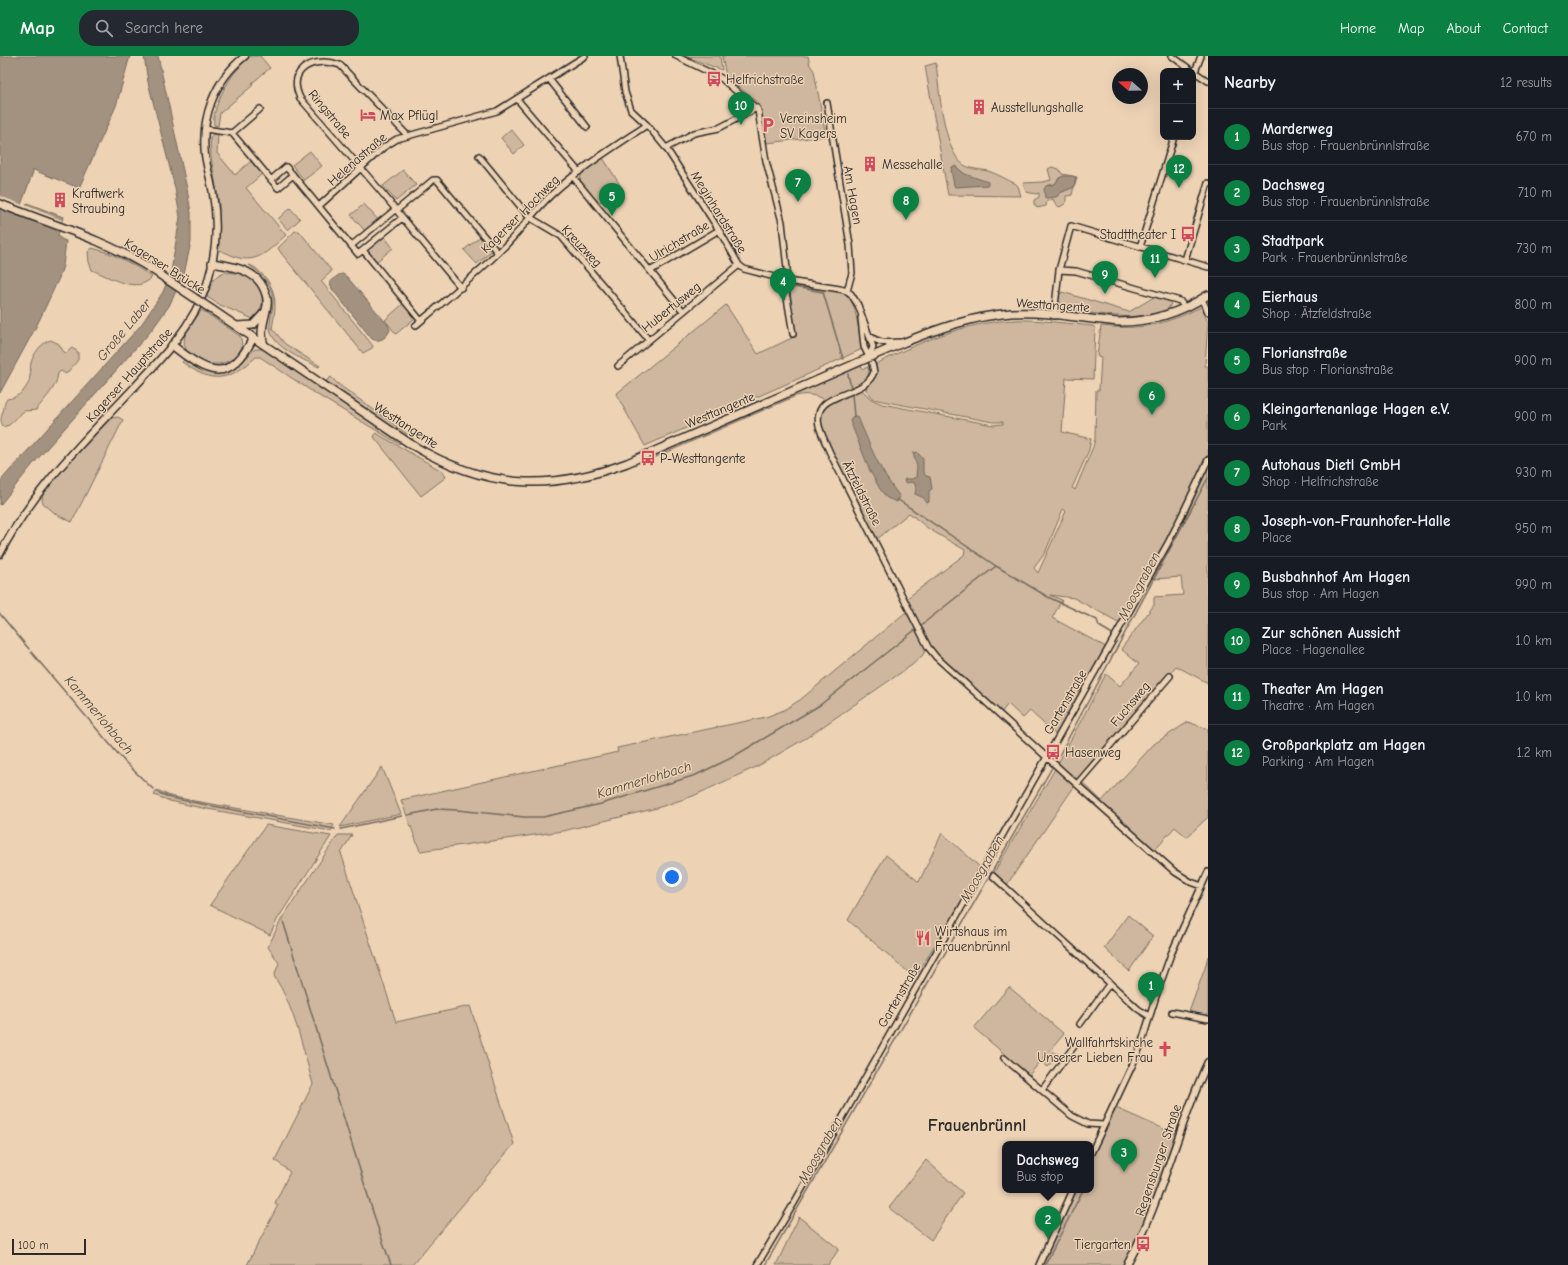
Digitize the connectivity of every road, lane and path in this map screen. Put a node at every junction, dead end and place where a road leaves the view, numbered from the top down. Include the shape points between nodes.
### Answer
1 (245, 56) edge
2 (585, 56) edge
3 (620, 56) edge
4 (676, 56) edge
5 (1172, 56) edge
6 (1201, 56) edge
7 (1187, 68) edge
8 (1195, 68) edge
9 (1196, 75) edge
10 (549, 79) junction
11 (1208, 81) edge
12 (517, 99) junction
13 (827, 103) dead end
14 (757, 108) junction
15 (260, 109) dead end
16 (647, 125) junction
17 (587, 127) dead end
18 (205, 129) junction
19 (232, 133) junction
20 (407, 135) junction
21 (1173, 140) edge
22 (666, 148) junction
23 (479, 156) dead end
24 (361, 168) junction
25 (579, 172) junction
26 (293, 175) junction
27 (573, 177) junction
28 (271, 180) junction
29 (1208, 183) edge
30 (0, 204) edge
31 (319, 206) junction
32 (396, 209) junction
33 (529, 217) junction
34 (402, 218) junction
35 (719, 230) junction
36 (352, 245) junction
37 (1140, 247) junction
38 (363, 250) junction
39 (498, 253) junction
40 (1185, 260) junction
41 (212, 263) junction
42 (739, 265) junction
43 (1208, 267) edge
44 (1059, 270) junction
45 (650, 271) junction
46 (786, 280) junction
47 (461, 288) junction
48 (848, 292) junction
49 (1205, 297) edge
50 (1185, 308) junction
51 (860, 309) junction
52 (684, 311) junction
53 (265, 312) junction
54 (1208, 312) edge
55 (1054, 316) junction
56 (421, 321) junction
57 (237, 326) junction
58 (415, 326) dead end
59 (794, 334) dead end
60 (869, 335) junction
61 (254, 338) junction
62 (648, 339) junction
63 (905, 342) junction
64 (172, 345) junction
65 (265, 345) junction
66 (871, 361) junction
67 (618, 366) dead end
68 (1208, 460) edge
69 (0, 554) edge
70 (1170, 676) dead end
71 (1046, 757) junction
72 (1077, 784) junction
73 (1208, 872) edge
74 (993, 876) dead end
75 (1202, 886) junction
76 (1110, 983) junction
77 (1172, 1012) dead end
78 (1150, 1016) junction
79 (1208, 1019) edge
80 (1080, 1024) dead end
81 (1075, 1045) dead end
82 (1004, 1058) dead end
83 (1208, 1062) edge
84 (1042, 1090) junction
85 (1104, 1125) junction
86 (1094, 1147) edge
87 (1072, 1193) edge
88 (757, 1265) edge
89 (1039, 1265) edge
90 (1127, 1265) edge

1 - 18 street, Kagerser Hauptstraße via 219,84 210,105
2 - 10 street, Helenastraße
3 - 16 street, Meginhardstraße via 623,83 629,104 634,114
4 - 14 street via 721,78
5 - 7 street
6 - 8 street
9 - 11 street
10 - 12 street, Helenastraße
10 - 17 street
12 - 20 street, Helenastraße via 496,111
12 - 25 street
13 - 48 street, Am Hagen via 850,245 852,273
14 - 22 street via 719,128 694,133
14 - 46 street via 762,145 782,222
15 - 19 street
16 - 22 street, Meginhardstraße
16 - 25 street, Kagerser Hochweg
18 - 19 street
18 - 41 street, Kagerser Hauptstraße via 206,157 215,211
19 - 28 street
20 - 24 street, Helenastraße via 389,143
20 - 24 street, Ringstraße via 334,60 320,58 307,61 296,77 300,98
21 - 37 street
22 - 35 street, Meginhardstraße
23 - 33 street, Kreuzweg
24 - 31 street, Helenastraße
24 - 32 street
25 - 27 street, Kagerser Hochweg
26 - 28 street via 278,188
26 - 28 street via 286,167
26 - 31 street
27 - 33 street, Kagerser Hochweg
27 - 45 street
29 - 40 street
30 - 57 main road, Kagerser Brücke, bridge via 113,248 153,270
31 - 36 street
32 - 34 street
32 - 36 street
32 - 39 street via 433,180 437,180
33 - 39 street, Kagerser Hochweg
33 - 62 street, Kreuzweg via 561,236
34 - 38 street
34 - 47 street
35 - 42 street, Meginhardstraße
35 - 45 street, Ulrichstraße
36 - 38 street via 358,254
37 - 40 street
37 - 44 street via 1071,226
38 - 56 street
39 - 47 street, Kagerser Hochweg
40 - 43 street
41 - 53 main road via 246,271 258,279 268,298
41 - 64 street, Kagerser Hauptstraße via 197,307
42 - 46 street, Meginhardstraße via 744,269
42 - 52 street, Hubertusweg
44 - 50 street via 1076,271 1180,301
44 - 55 street
45 - 52 street
46 - 48 street, Meginhardstraße
46 - 59 street
47 - 56 street, Kagerser Hochweg
48 - 51 street via 855,298
49 - 50 main road, Westtangente
49 - 54 street
50 - 55 main road, Westtangente via 1160,318 1134,322
51 - 60 street
51 - 66 street via 864,347
52 - 62 street, Hubertusweg
53 - 57 main road via 253,325
53 - 65 main road via 261,331
55 - 63 main road, Westtangente via 1021,313 985,316 950,325
56 - 58 street, Kagerser Hochweg
57 - 61 main road, Westtangente
60 - 63 street via 884,343
60 - 66 street via 873,347
61 - 64 main road via 239,360 219,370 198,364
61 - 65 main road, Westtangente
62 - 67 street, Hubertusweg
63 - 66 main road, Westtangente
64 - 69 street, Kagerser Hauptstraße via 53,476 24,513
65 - 66 main road, Westtangente via 412,445 444,462 496,479 537,483 574,479 611,470
66 - 71 street, Ätzfeldstraße via 874,372 869,382 824,404 819,414 819,426 831,455 930,651
68 - 71 street, Gartenstraße via 1182,515
70 - 72 street, Fuchsweg
71 - 72 street
71 - 88 street, Gartenstraße via 793,1206
72 - 75 street via 1175,872
73 - 75 street
74 - 76 street
75 - 78 street via 1171,954
76 - 78 street via 1138,1010
76 - 80 street
77 - 79 street
78 - 85 street via 1135,1059
81 - 84 street
82 - 84 street
83 - 90 street, Regensburger Straße via 1189,1105 1149,1220
84 - 85 street via 1084,1123
85 - 86 street
87 - 89 street

